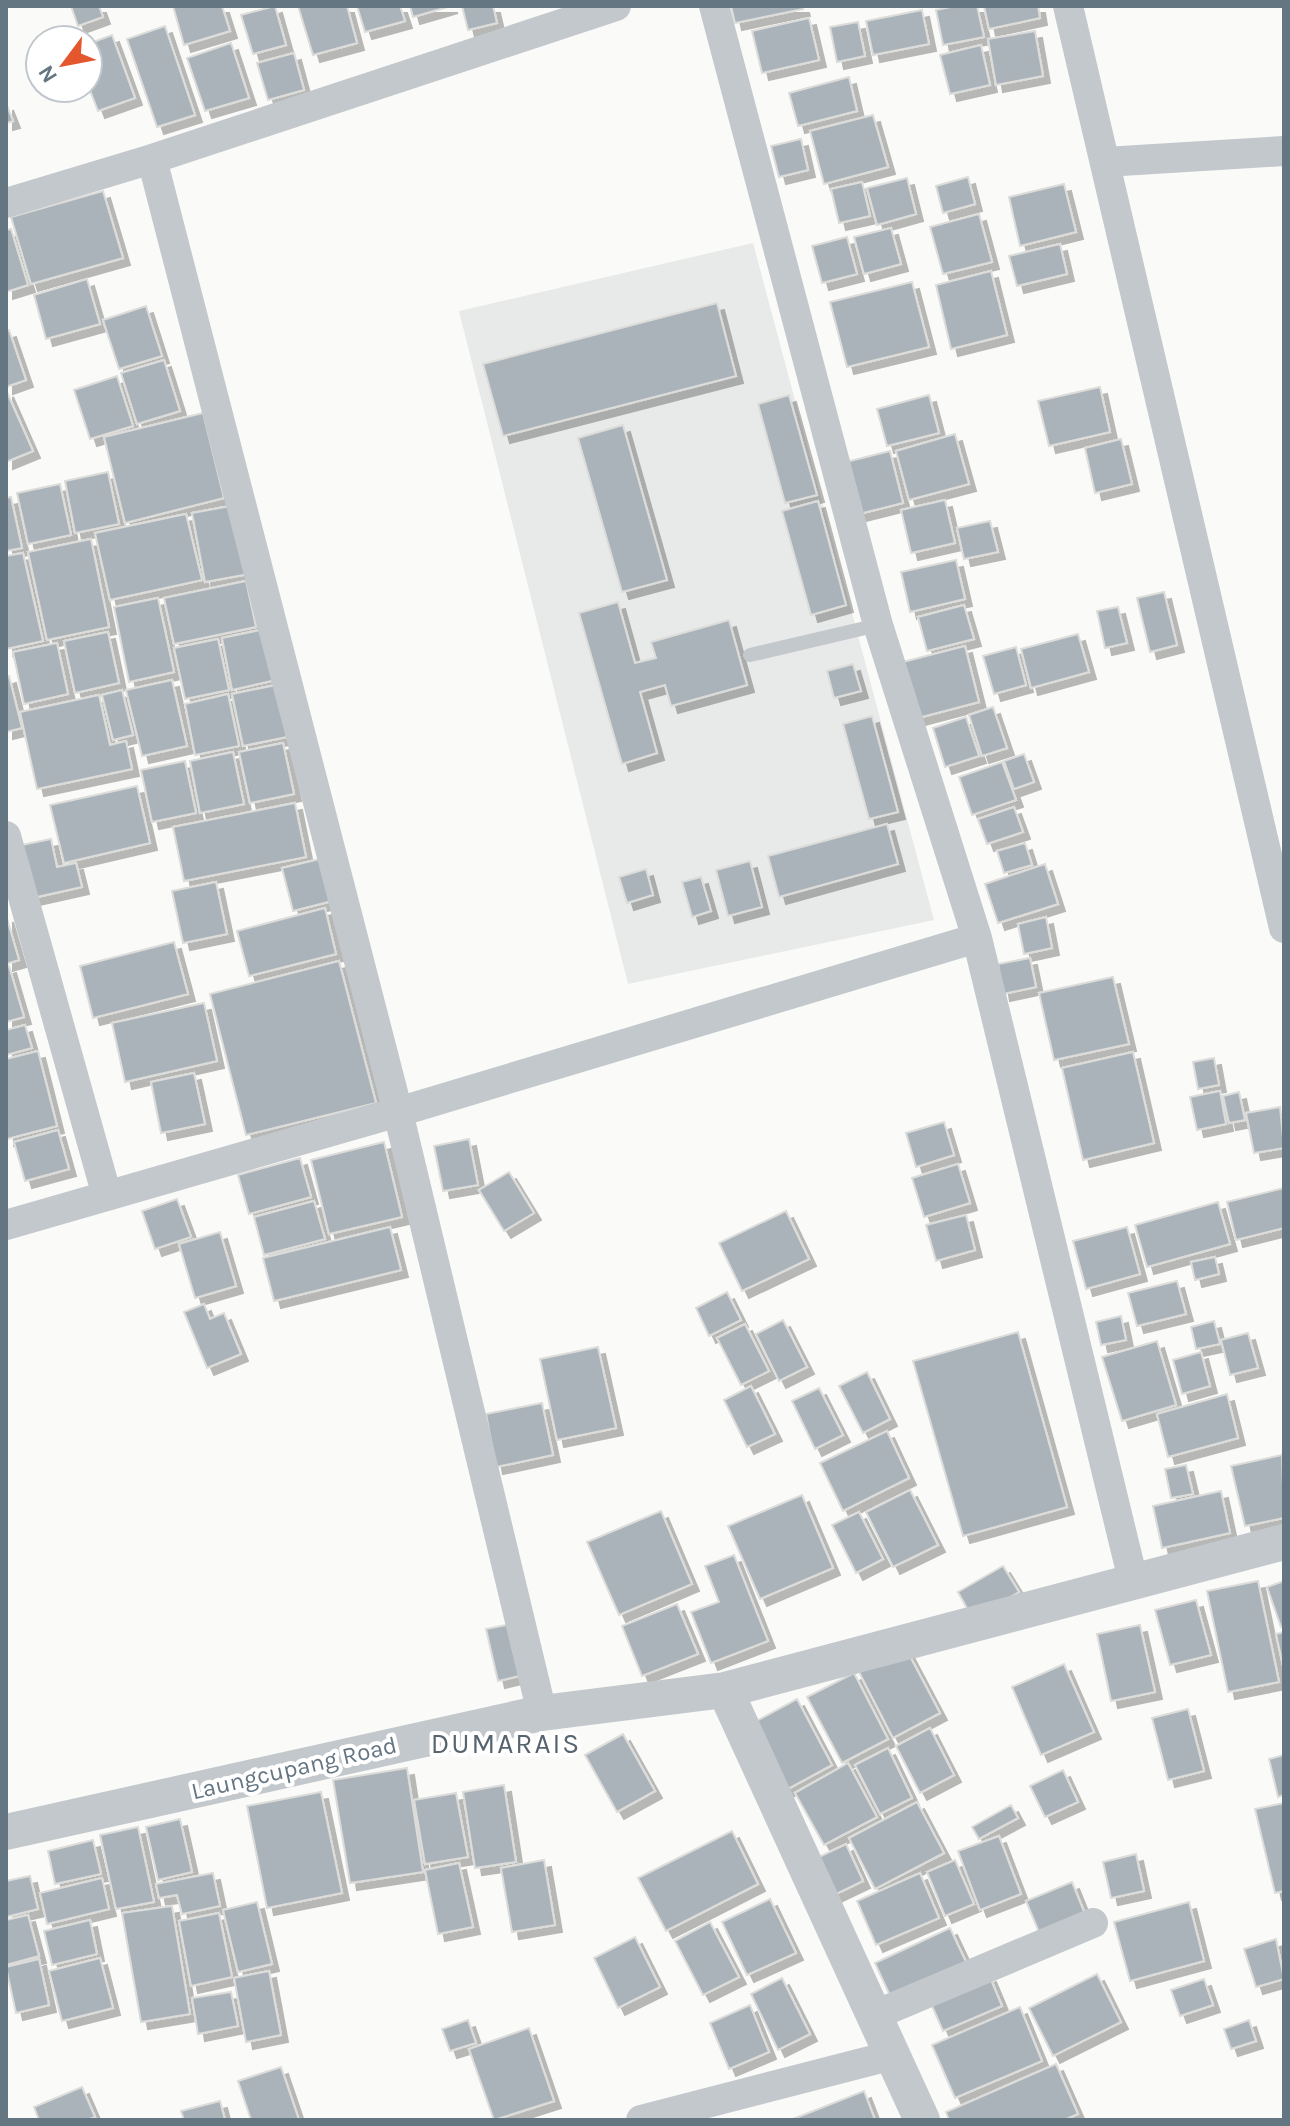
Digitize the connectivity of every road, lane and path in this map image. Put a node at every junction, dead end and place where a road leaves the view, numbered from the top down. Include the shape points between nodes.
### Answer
1 (616, 6) edge
2 (714, 6) edge
3 (1068, 6) edge
4 (1284, 151) edge
5 (152, 159) junction
6 (1105, 162) junction
7 (6, 203) edge
8 (878, 625) junction
9 (750, 655) dead end
10 (6, 836) edge
11 (1284, 928) edge
12 (977, 938) junction
13 (398, 1112) junction
14 (107, 1196) junction
15 (6, 1225) edge
16 (1284, 1542) edge
17 (1133, 1580) junction
18 (725, 1690) junction
19 (542, 1713) junction
20 (6, 1832) edge
21 (1093, 1923) dead end
22 (875, 2015) junction
23 (893, 2055) junction
24 (641, 2120) edge
25 (922, 2120) edge

1 - 5 street
2 - 8 street
3 - 6 street
4 - 6 street
5 - 7 street
5 - 13 street
6 - 11 street
8 - 9 lane
8 - 12 street
10 - 14 street
12 - 13 street
12 - 17 street
13 - 14 street
13 - 19 street
14 - 15 street
16 - 17 street, Laungcupang Road
17 - 18 street, Laungcupang Road
18 - 19 street, Laungcupang Road
18 - 22 street
19 - 20 street, Laungcupang Road
21 - 22 street
22 - 23 street
23 - 24 street
23 - 25 street

